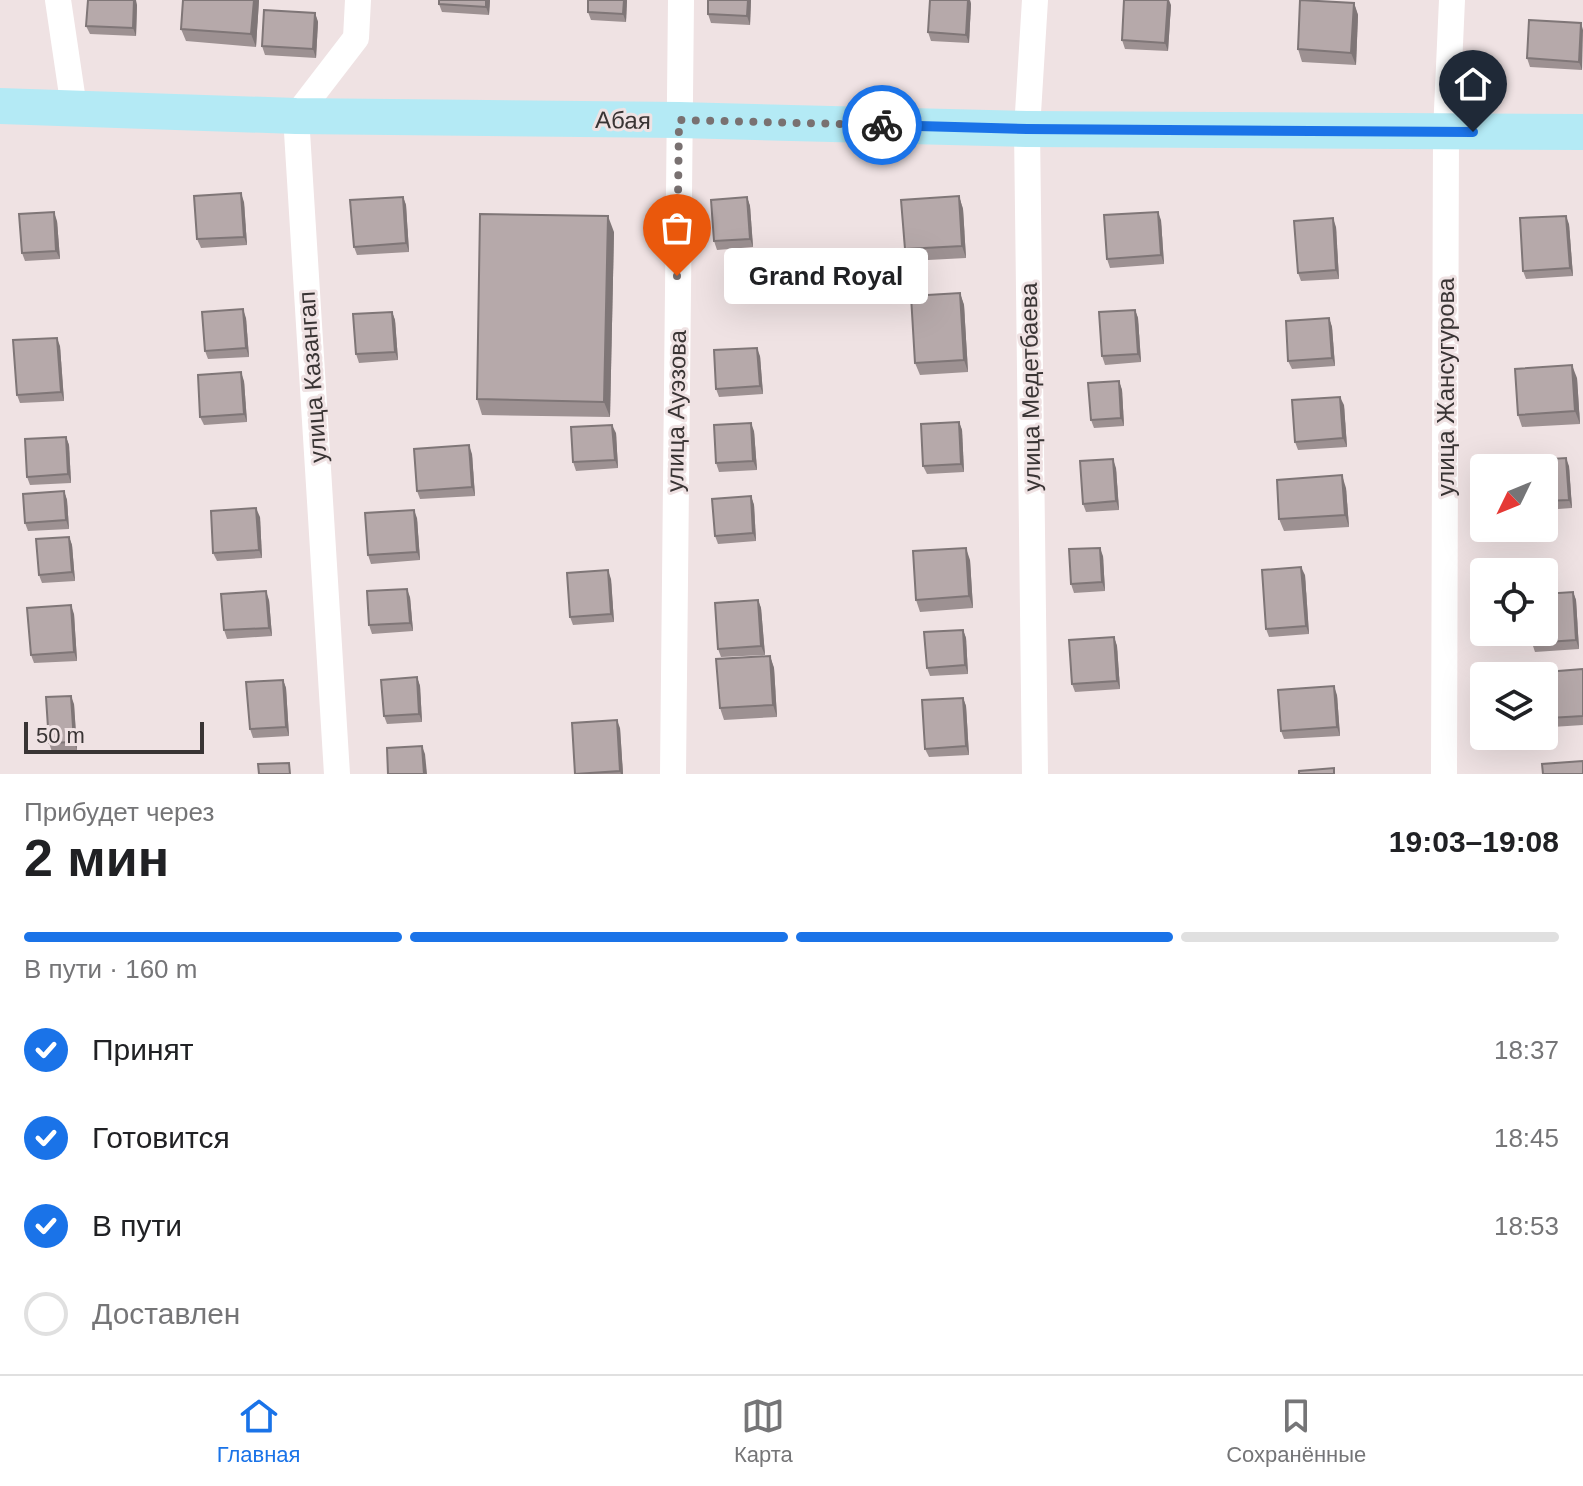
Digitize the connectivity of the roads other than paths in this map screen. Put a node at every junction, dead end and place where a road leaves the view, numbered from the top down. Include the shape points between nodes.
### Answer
1 (58, 0) edge
2 (358, 0) edge
3 (681, 0) edge
4 (1035, 0) edge
5 (1452, 0) edge
6 (0, 106) edge
7 (74, 108) junction
8 (296, 116) junction
9 (679, 120) junction
10 (1027, 129) junction
11 (1446, 132) junction
12 (1583, 132) edge
13 (337, 774) edge
14 (673, 774) edge
15 (1035, 774) edge
16 (1444, 774) edge

1 - 7 street
2 - 8 street via 356,38
3 - 9 street, улица Ауэзова
4 - 10 street, улица Медетбаева
5 - 11 street, улица Жансугурова
6 - 7 street, Абая
7 - 8 street, Абая
8 - 9 street, Абая
8 - 13 street, улица Казангап
9 - 10 street, Абая
9 - 14 street, улица Ауэзова
10 - 11 street, Абая
10 - 15 street, улица Медетбаева
11 - 12 street, Абая
11 - 16 street, улица Жансугурова

